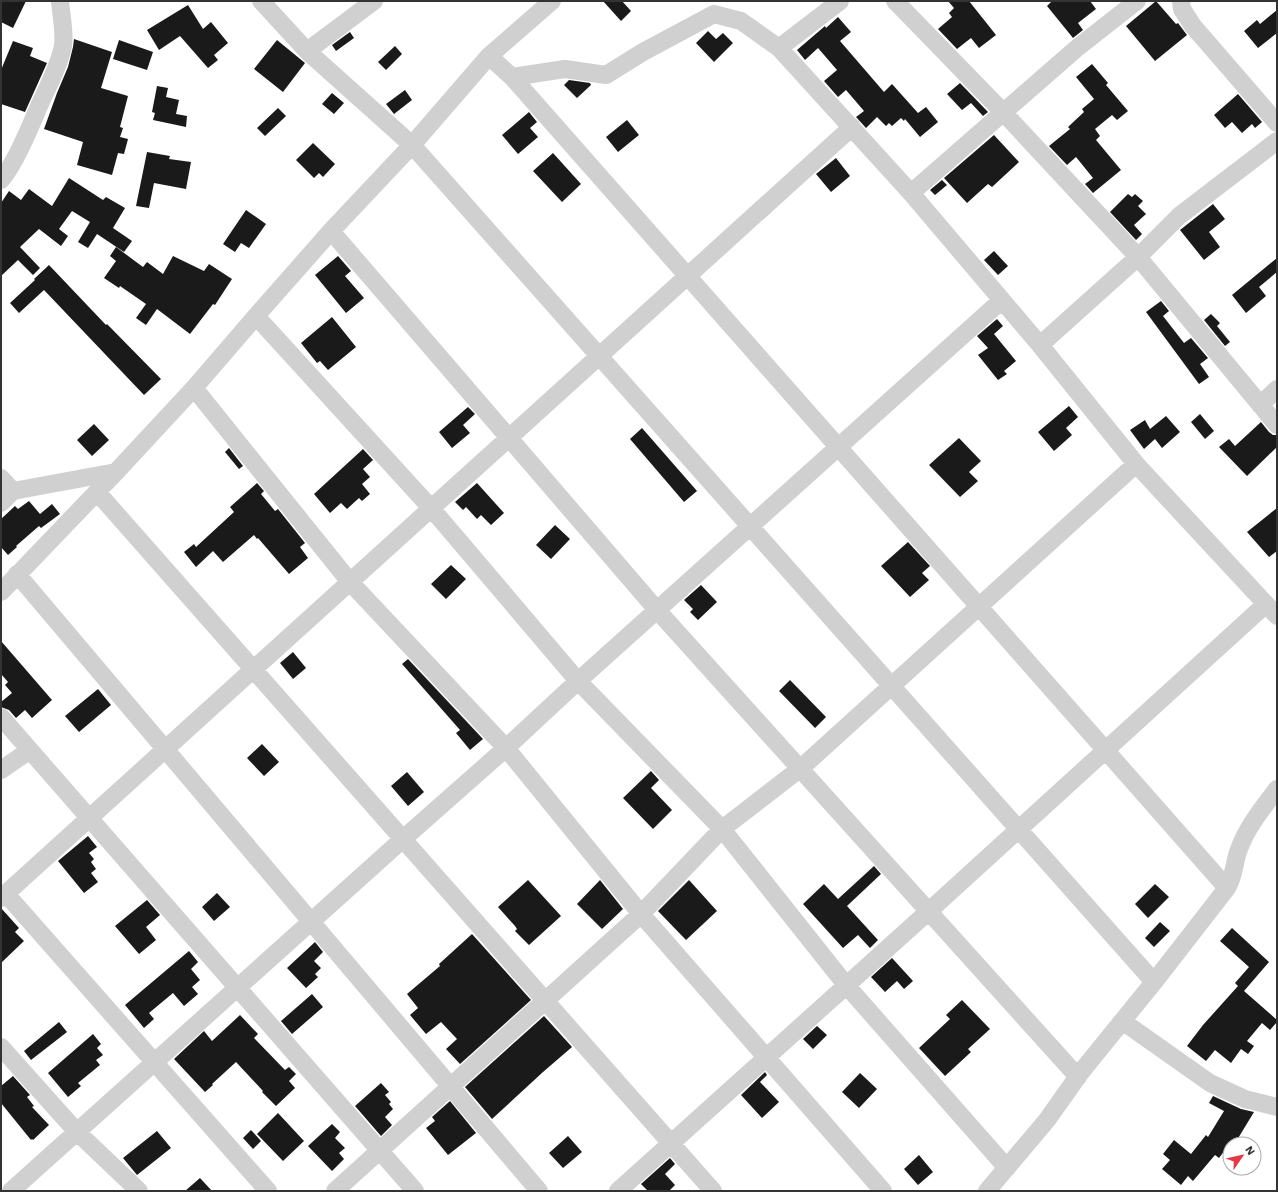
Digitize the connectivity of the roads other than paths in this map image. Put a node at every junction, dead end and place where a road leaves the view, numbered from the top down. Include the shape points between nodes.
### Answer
1 (60, 1) edge
2 (261, 1) edge
3 (374, 1) edge
4 (552, 1) edge
5 (840, 1) edge
6 (895, 1) edge
7 (1137, 1) edge
8 (1181, 1) edge
9 (780, 48) junction
10 (307, 51) junction
11 (489, 56) junction
12 (512, 77) junction
13 (1003, 112) junction
14 (1277, 123) edge
15 (852, 127) junction
16 (1277, 141) edge
17 (412, 145) junction
18 (1, 180) edge
19 (912, 193) junction
20 (331, 231) junction
21 (1138, 257) junction
22 (688, 276) junction
23 (1002, 300) junction
24 (256, 316) junction
25 (1040, 345) junction
26 (600, 356) junction
27 (194, 388) junction
28 (1277, 389) edge
29 (1260, 405) junction
30 (1277, 424) edge
31 (509, 438) junction
32 (838, 447) junction
33 (1136, 464) junction
34 (116, 472) junction
35 (1, 478) edge
36 (97, 492) junction
37 (7, 497) edge
38 (431, 508) junction
39 (750, 526) junction
40 (17, 574) junction
41 (350, 582) junction
42 (1, 592) edge
43 (979, 606) junction
44 (657, 610) junction
45 (1272, 610) edge
46 (254, 669) junction
47 (578, 681) junction
48 (892, 686) junction
49 (1, 717) edge
50 (506, 748) junction
51 (165, 749) junction
52 (30, 750) junction
53 (1106, 750) junction
54 (801, 768) junction
55 (1, 770) edge
56 (1277, 788) edge
57 (90, 818) junction
58 (722, 829) junction
59 (1019, 829) junction
60 (403, 838) junction
61 (1227, 888) junction
62 (3, 896) edge
63 (929, 911) junction
64 (641, 914) junction
65 (311, 921) junction
66 (1154, 982) junction
67 (846, 985) junction
68 (237, 988) junction
69 (545, 1000) junction
70 (1122, 1021) junction
71 (1, 1047) edge
72 (766, 1057) junction
73 (154, 1062) junction
74 (1078, 1077) junction
75 (450, 1086) junction
76 (1277, 1106) edge
77 (77, 1132) junction
78 (671, 1143) junction
79 (380, 1151) junction
80 (1007, 1168) junction
81 (11, 1191) edge
82 (139, 1191) edge
83 (268, 1191) edge
84 (335, 1191) edge
85 (415, 1191) edge
86 (539, 1191) edge
87 (618, 1191) edge
88 (713, 1191) edge
89 (884, 1191) edge
90 (987, 1191) edge

1 - 18 street via 63,49 30,125 7,173
2 - 10 street
3 - 10 street
4 - 11 street
5 - 9 street
6 - 13 street
7 - 13 street via 1077,48
8 - 14 street via 1182,9 1193,26
9 - 12 street via 741,21 714,14 606,75 565,69
9 - 15 street
10 - 17 street
11 - 12 street
11 - 17 street
12 - 22 street
13 - 19 street
13 - 21 street
15 - 19 street
15 - 22 street
16 - 21 street via 1179,216
17 - 20 street
17 - 26 street
19 - 23 street
20 - 24 street
20 - 31 street
21 - 25 street
21 - 29 street
22 - 26 street
22 - 32 street
23 - 25 street
23 - 32 street
24 - 27 street
24 - 38 street
25 - 33 street
26 - 31 street
26 - 39 street
27 - 34 street
27 - 41 street
28 - 29 street
29 - 30 street
31 - 38 street
31 - 44 street
32 - 39 street
32 - 43 street
33 - 43 street
33 - 45 street
34 - 36 street
34 - 37 street
35 - 37 street
36 - 40 street
36 - 46 street
38 - 41 street
38 - 47 street
39 - 44 street
39 - 48 street
40 - 42 street
40 - 51 street
41 - 46 street
41 - 50 street
43 - 48 street
43 - 53 street
44 - 47 street
44 - 54 street
45 - 53 street
46 - 51 street
46 - 60 street
47 - 50 street
47 - 58 street
48 - 54 street
48 - 59 street
49 - 52 street
50 - 60 street
50 - 64 street
51 - 57 street
51 - 65 street
52 - 55 street
52 - 57 street
53 - 59 street
53 - 61 street
54 - 58 street
54 - 63 street
56 - 61 street via 1249,826
57 - 62 street
57 - 68 street
58 - 64 street
58 - 67 street
59 - 63 street
59 - 66 street
60 - 65 street
60 - 69 street
61 - 66 street
62 - 73 street
63 - 67 street
63 - 74 street
64 - 69 street
64 - 72 street
65 - 68 street
65 - 75 street
66 - 70 street
67 - 72 street
67 - 80 street
68 - 73 street
68 - 79 street
69 - 75 street
69 - 78 street
70 - 74 street
70 - 76 street via 1210,1083 1245,1099
71 - 77 street
72 - 78 street
72 - 89 street
73 - 77 street
73 - 83 street
74 - 80 street via 1047,1120
75 - 79 street
75 - 86 street
77 - 81 street
77 - 82 street
78 - 87 street
78 - 88 street
79 - 84 street
79 - 85 street
80 - 90 street

